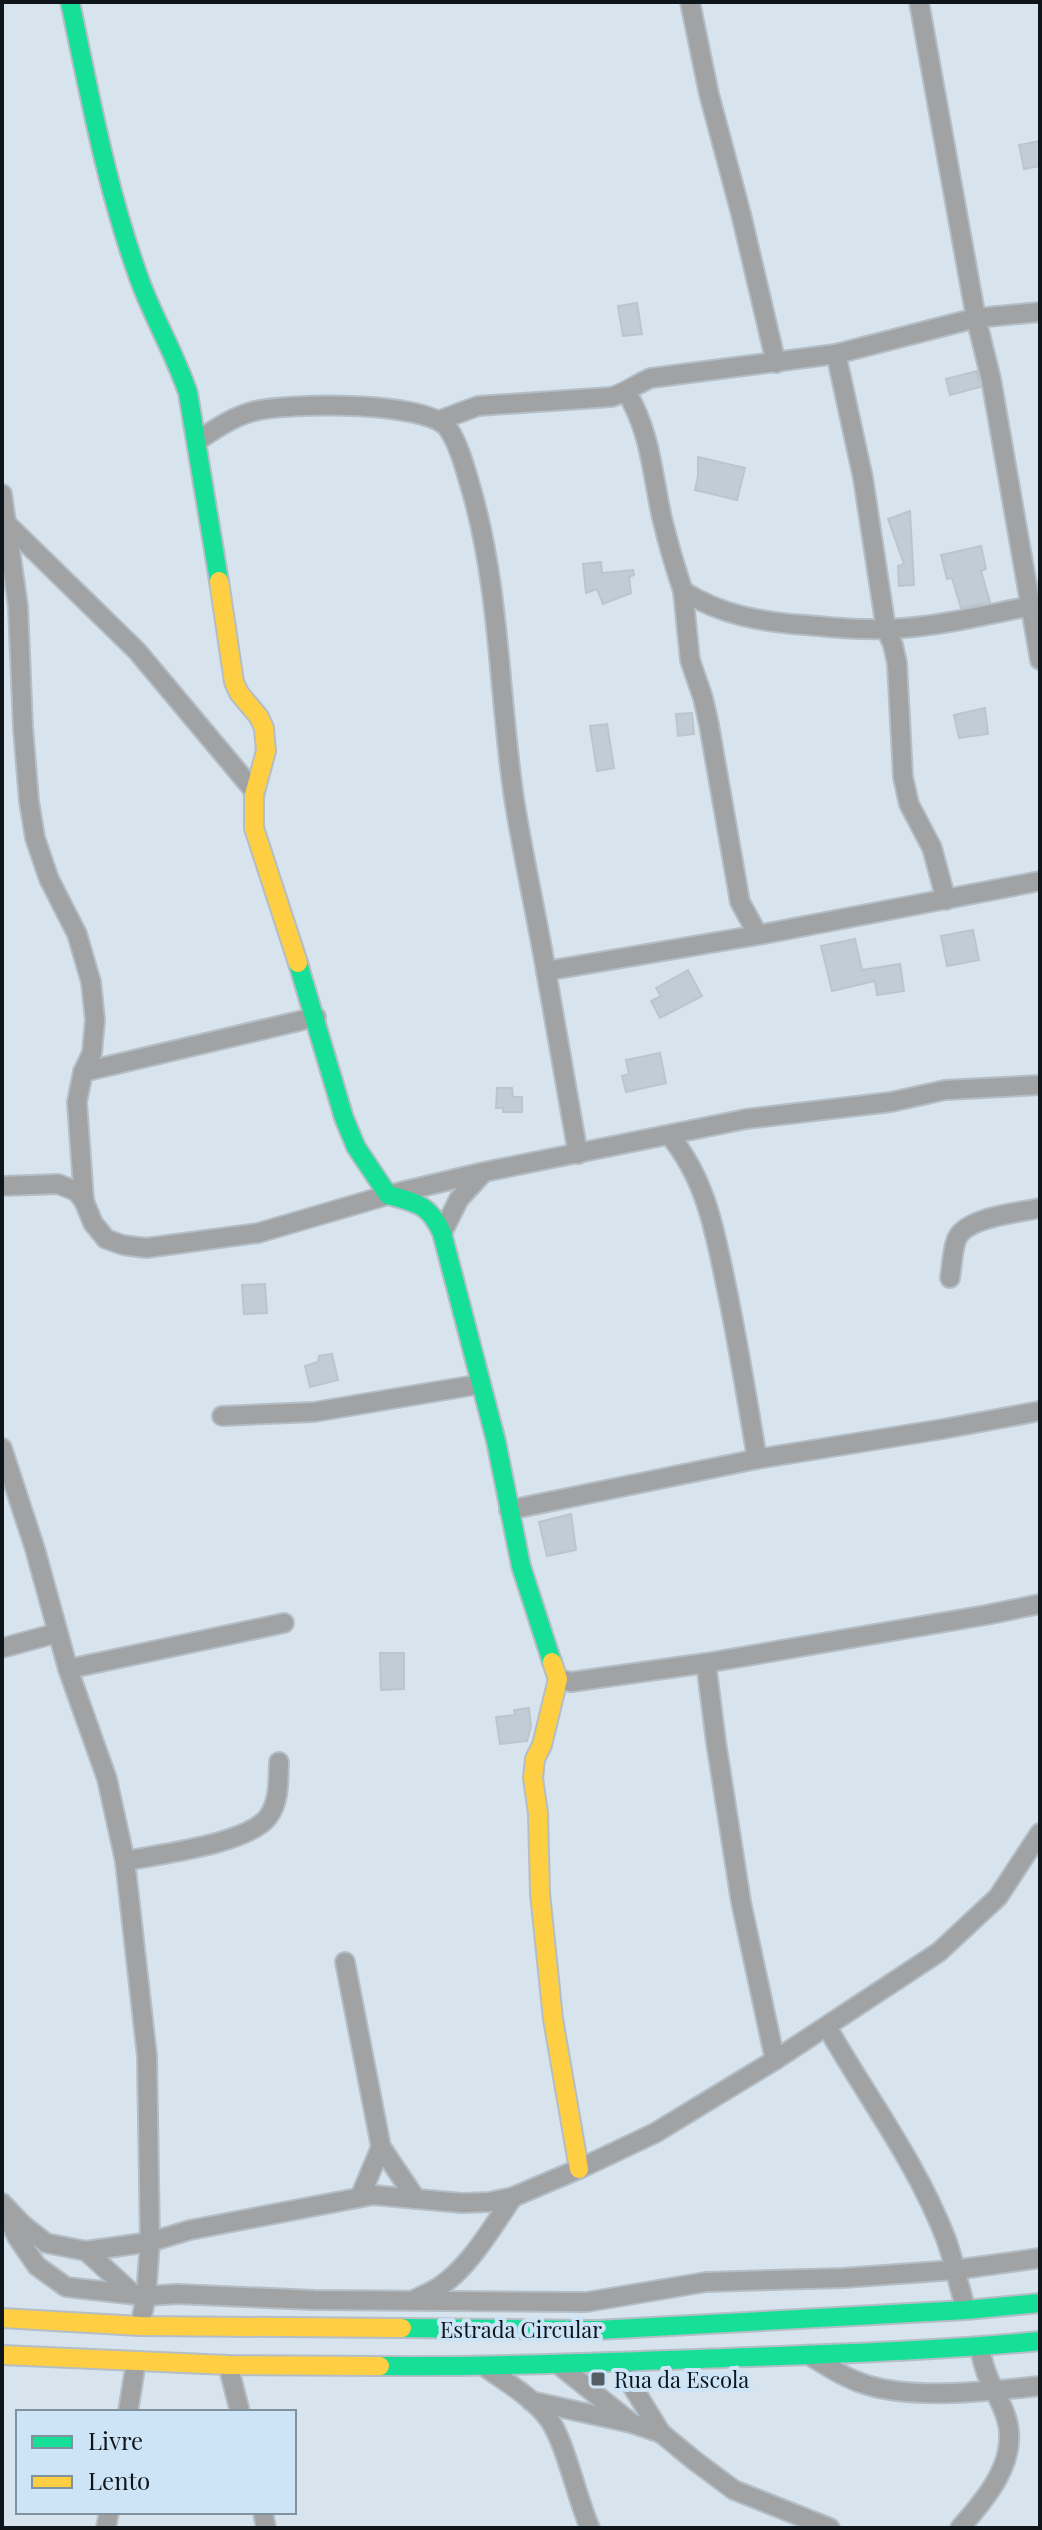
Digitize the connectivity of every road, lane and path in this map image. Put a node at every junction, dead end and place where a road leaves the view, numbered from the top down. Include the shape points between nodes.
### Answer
1 (70, 2) edge
2 (690, 2) edge
3 (919, 2) edge
4 (1040, 312) edge
5 (976, 318) junction
6 (836, 354) junction
7 (776, 363) junction
8 (627, 393) junction
9 (440, 420) junction
10 (197, 441) junction
11 (2, 494) edge
12 (8, 525) junction
13 (683, 591) junction
14 (1031, 606) junction
15 (10, 607) edge
16 (886, 629) junction
17 (1040, 660) edge
18 (255, 792) junction
19 (1040, 881) edge
20 (946, 900) junction
21 (758, 935) junction
22 (546, 971) junction
23 (316, 1017) junction
24 (83, 1072) junction
25 (1040, 1085) edge
26 (669, 1135) junction
27 (578, 1154) junction
28 (484, 1172) junction
29 (2, 1186) edge
30 (388, 1195) junction
31 (84, 1201) junction
32 (1040, 1208) edge
33 (442, 1233) junction
34 (950, 1278) dead end
35 (481, 1384) junction
36 (1040, 1411) edge
37 (222, 1416) dead end
38 (2, 1448) edge
39 (757, 1459) junction
40 (509, 1510) junction
41 (1040, 1604) edge
42 (284, 1623) dead end
43 (57, 1633) junction
44 (2, 1648) edge
45 (706, 1663) junction
46 (68, 1669) junction
47 (558, 1679) junction
48 (279, 1762) dead end
49 (1040, 1833) edge
50 (125, 1861) junction
51 (345, 1962) dead end
52 (827, 2027) junction
53 (775, 2060) junction
54 (381, 2147) junction
55 (579, 2169) junction
56 (360, 2197) junction
57 (513, 2197) junction
58 (416, 2199) junction
59 (2, 2203) edge
60 (150, 2242) junction
61 (86, 2251) junction
62 (1040, 2258) edge
63 (954, 2270) junction
64 (139, 2294) junction
65 (410, 2302) junction
66 (1040, 2303) edge
67 (966, 2310) junction
68 (2, 2318) edge
69 (140, 2326) junction
70 (1040, 2341) edge
71 (979, 2347) junction
72 (2, 2355) edge
73 (810, 2355) junction
74 (136, 2362) junction
75 (618, 2363) junction
76 (228, 2365) junction
77 (559, 2365) junction
78 (485, 2367) junction
79 (1040, 2386) edge
80 (995, 2390) junction
81 (531, 2401) junction
82 (128, 2410) edge
83 (239, 2410) edge
84 (631, 2423) junction
85 (661, 2433) junction
86 (590, 2528) edge
87 (830, 2528) edge
88 (960, 2528) edge

1 - 10 street via 99,138 141,283 181,368
2 - 7 street
3 - 5 street
4 - 5 street
5 - 6 street
5 - 14 street
6 - 7 street
6 - 16 street via 863,478
7 - 8 street via 651,378
8 - 9 street via 478,406
8 - 13 street via 650,450
9 - 10 street via 378,408 280,407 230,420
9 - 22 street via 449,428 482,526 514,797
10 - 18 street via 232,677 237,691 262,719 266,737 265,768
11 - 12 street
12 - 15 street
12 - 18 street via 137,651
13 - 16 street via 731,614 765,622
13 - 21 street via 690,660 709,725 740,902
14 - 16 street
14 - 17 street
15 - 24 street via 35,838 77,934 91,982 94,1031
16 - 20 street via 897,663 900,753 909,804 932,848
18 - 23 street via 254,828
19 - 20 street
20 - 21 street
21 - 22 street
22 - 27 street
23 - 24 street
23 - 30 street via 344,1118
24 - 31 street via 77,1102
25 - 26 street via 945,1090
26 - 27 street
26 - 39 street via 694,1173 714,1224
27 - 28 street
28 - 30 street
28 - 33 street via 459,1199
29 - 31 street via 58,1184
30 - 31 street via 258,1233 146,1248 106,1239
30 - 33 street via 434,1215
32 - 34 street via 965,1228 956,1238
33 - 35 street
35 - 37 street via 314,1412
35 - 40 street
36 - 39 street
38 - 43 street
39 - 40 street
40 - 47 street via 521,1566
41 - 45 street
42 - 46 street
43 - 44 street
43 - 46 street
45 - 47 street via 571,1682
45 - 53 street via 741,1902
46 - 50 street via 107,1779
47 - 55 street via 533,1778 553,2019
48 - 50 street via 277,1799 254,1829 234,1839
49 - 52 street via 998,1897 957,1936
50 - 60 street via 147,2056
51 - 54 street
52 - 53 street
52 - 63 street via 920,2185
53 - 55 street via 655,2133
54 - 56 street
54 - 58 street
55 - 57 street
56 - 58 street
56 - 60 street
57 - 58 street via 462,2203
57 - 65 street via 459,2269 440,2287
59 - 61 street via 46,2243
59 - 64 street via 37,2266 66,2287
60 - 61 street
60 - 64 street
61 - 64 street
62 - 63 street
63 - 65 street via 706,2282 587,2302
63 - 67 street
64 - 65 street
64 - 69 street
66 - 67 street, Estrada Circular
67 - 69 street, Estrada Circular via 597,2330
68 - 69 street, Estrada Circular
70 - 71 street, Estrada Circular
71 - 73 street, Estrada Circular
71 - 80 street
72 - 74 street, Estrada Circular
73 - 75 street, Estrada Circular
73 - 80 street via 843,2376 887,2390
74 - 76 street, Estrada Circular
74 - 82 street
75 - 77 street, Estrada Circular
75 - 85 street
76 - 78 street, Estrada Circular
76 - 83 street
77 - 78 street, Estrada Circular
77 - 84 street
78 - 81 street
79 - 80 street
80 - 88 street via 1007,2420 1009,2444 1001,2474
81 - 84 street
81 - 86 street via 549,2418 559,2439
84 - 85 street
85 - 87 street via 734,2490

